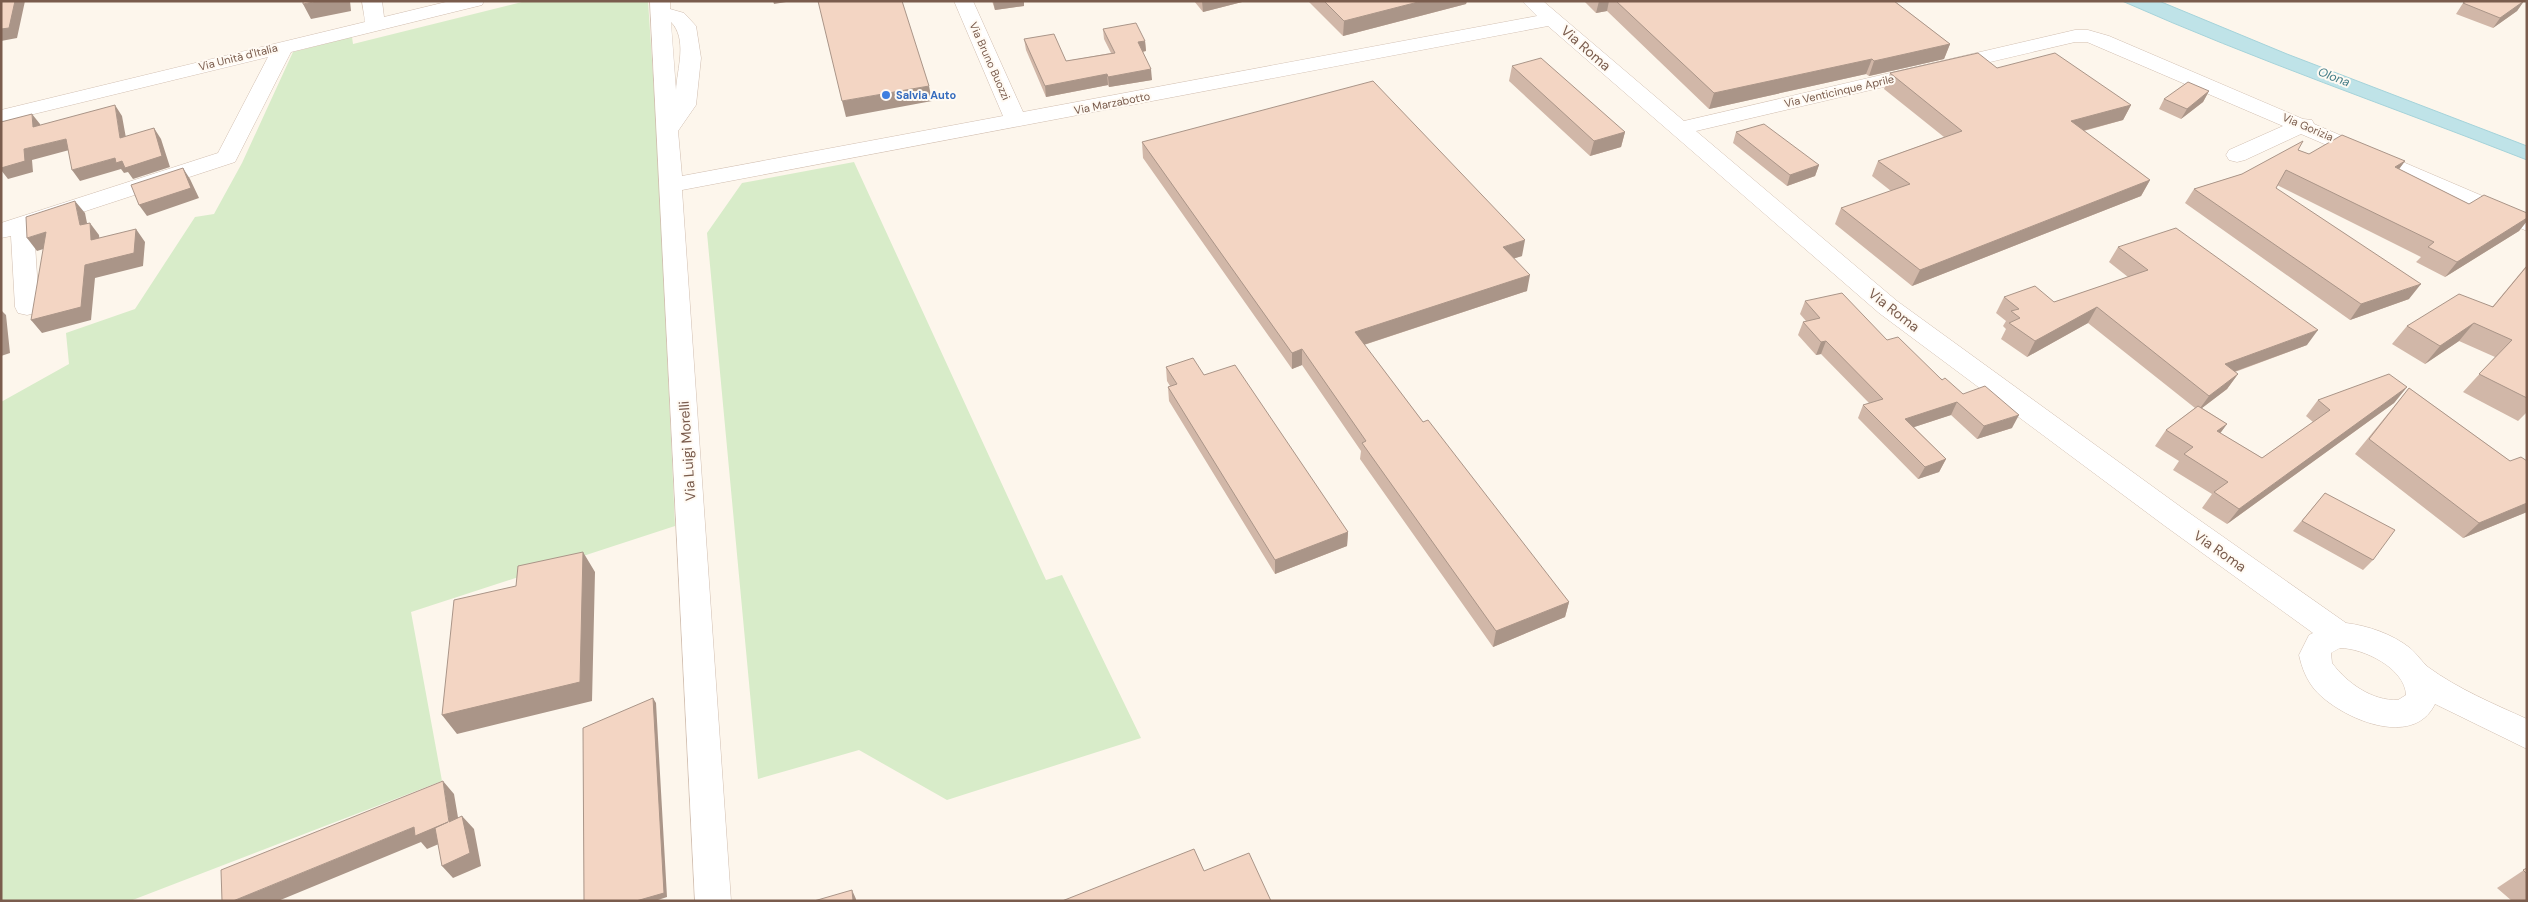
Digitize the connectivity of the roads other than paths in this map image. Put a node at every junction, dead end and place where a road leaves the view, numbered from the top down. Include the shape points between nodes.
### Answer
1 (372, 1) edge
2 (475, 1) edge
3 (963, 1) edge
4 (1531, 1) edge
5 (444, 5) edge
6 (660, 7) edge
7 (1552, 18) junction
8 (375, 24) junction
9 (2088, 36) joint
10 (284, 46) junction
11 (1, 116) edge
12 (1016, 121) junction
13 (2304, 125) junction
14 (1678, 129) junction
15 (2236, 155) dead end
16 (671, 185) junction
17 (2527, 224) edge
18 (12, 227) edge
19 (27, 307) dead end
20 (2330, 640) junction
21 (2417, 691) junction
22 (2527, 735) edge
23 (713, 901) edge

1 - 8 street
2 - 5 street, Via Unità d'Italia
3 - 12 street, Via Bruno Buozzi
4 - 7 street, Via Roma
5 - 8 street, Via Unità d'Italia
6 - 16 street, Via Luigi Morelli
7 - 12 street, Via Marzabotto
7 - 14 street, Via Roma
8 - 10 street, Via Unità d'Italia
9 - 13 street, Via Gorizia
9 - 14 street, Via Venticinque Aprile via 2075,36
10 - 11 street, Via Unità d'Italia
10 - 18 street via 227,157
12 - 16 street, Via Marzabotto
13 - 15 street
13 - 17 street, Via Gorizia
14 - 20 street, Via Roma via 1888,307 2278,592 2306,623
16 - 23 street, Via Luigi Morelli
18 - 19 street
20 - 21 street via 2369,640 2386,648 2401,658
20 - 21 street via 2315,656 2318,669 2340,695 2376,712 2394,715 2408,712
21 - 22 street via 2448,707 2489,718

